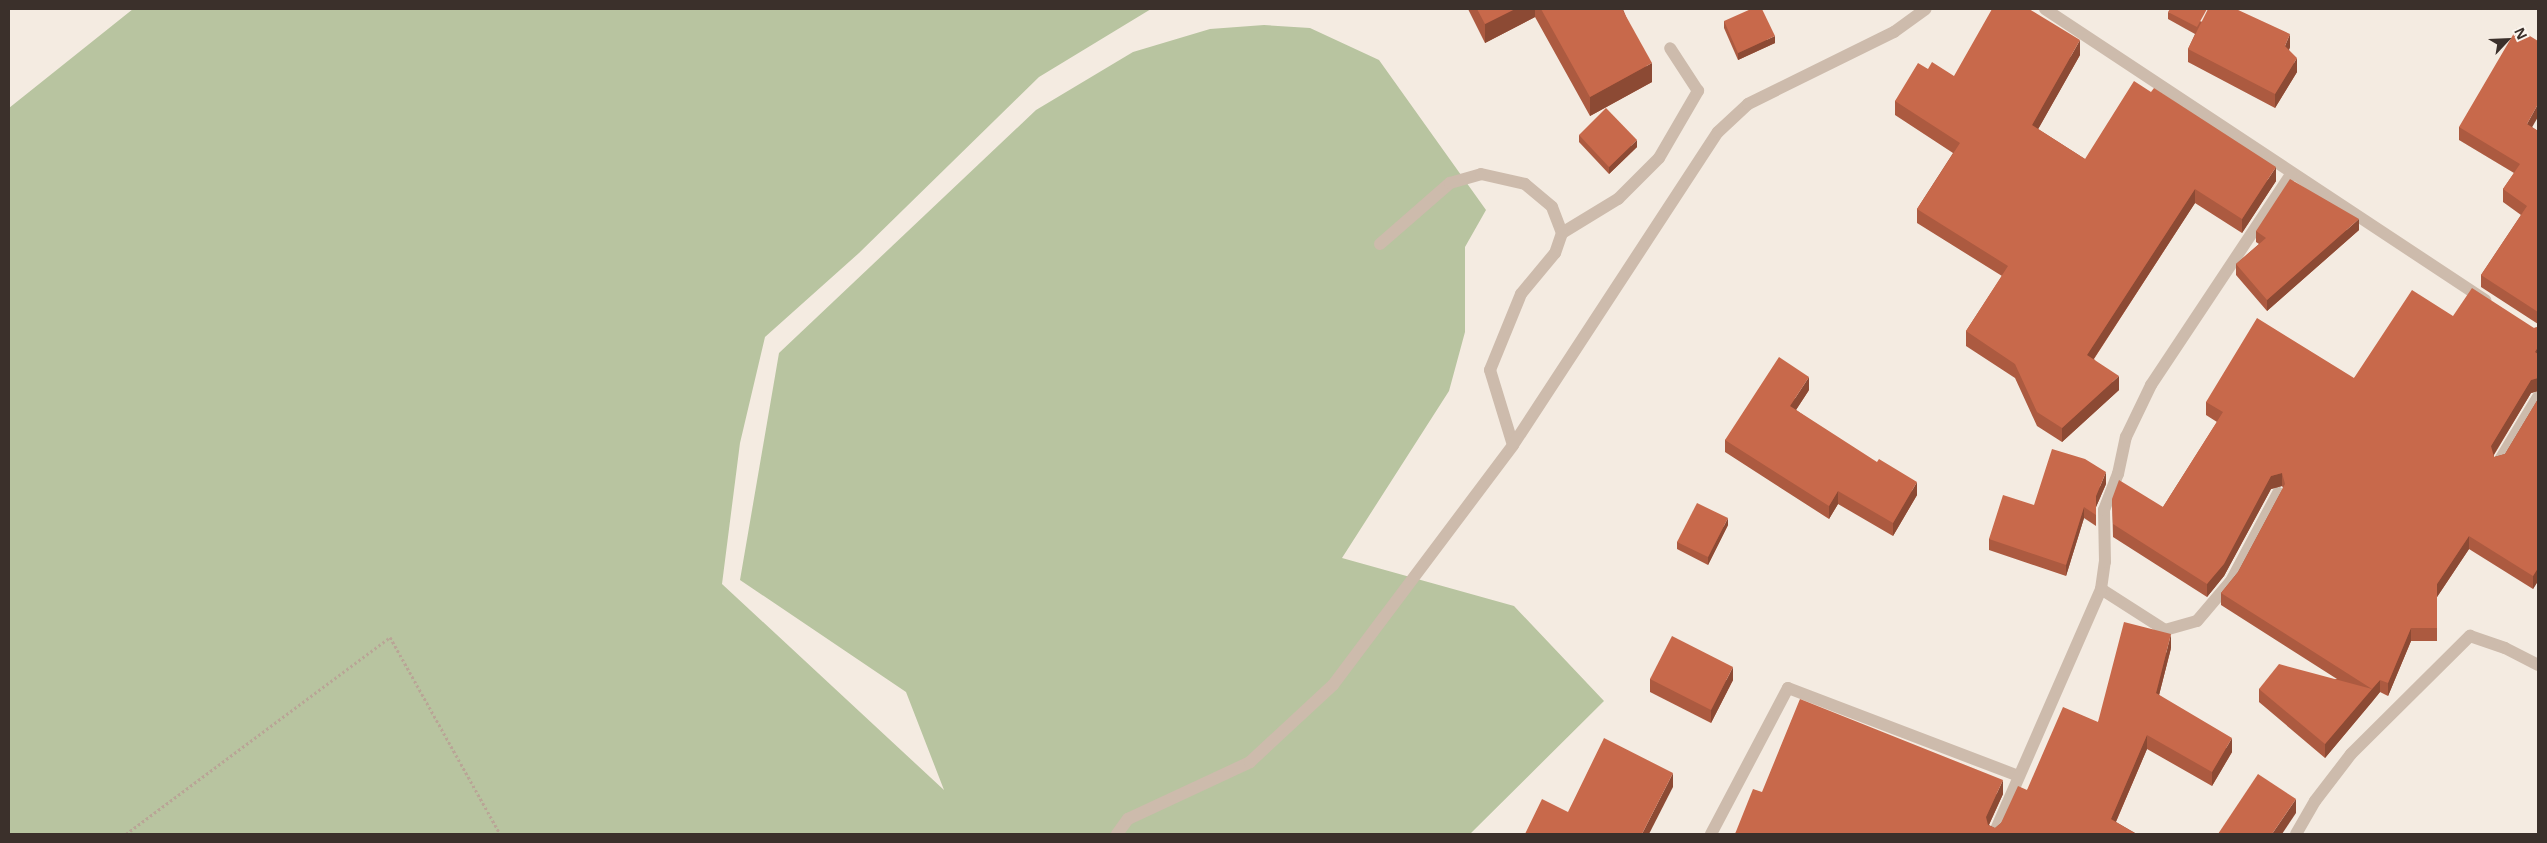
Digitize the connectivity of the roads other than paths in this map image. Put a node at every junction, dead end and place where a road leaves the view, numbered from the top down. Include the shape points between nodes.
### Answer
1 (1926, 9) edge
2 (2045, 9) edge
3 (1670, 48) dead end
4 (2291, 174) junction
5 (1562, 233) junction
6 (1380, 244) dead end
7 (2497, 308) edge
8 (2538, 397) edge
9 (1513, 445) junction
10 (2498, 464) edge
11 (2278, 493) edge
12 (2101, 589) junction
13 (2538, 665) edge
14 (2018, 776) junction
15 (1117, 834) edge
16 (1711, 834) edge
17 (1994, 834) edge
18 (2296, 834) edge

1 - 9 street via 1894,32 1748,104 1718,132
2 - 4 street
3 - 5 street via 1698,91 1659,158 1618,199
4 - 7 street
4 - 12 street via 2151,385 2126,438 2118,474 2104,510 2105,562
5 - 6 street via 1552,206 1525,184 1482,174 1450,183
5 - 9 street via 1555,253 1521,294 1490,370
8 - 10 street
9 - 15 street via 1333,685 1250,762 1128,819
11 - 12 street via 2231,581 2197,621 2165,630
12 - 14 street
13 - 18 street via 2505,648 2470,636 2351,754 2315,801
14 - 16 street via 1788,688
14 - 17 street

